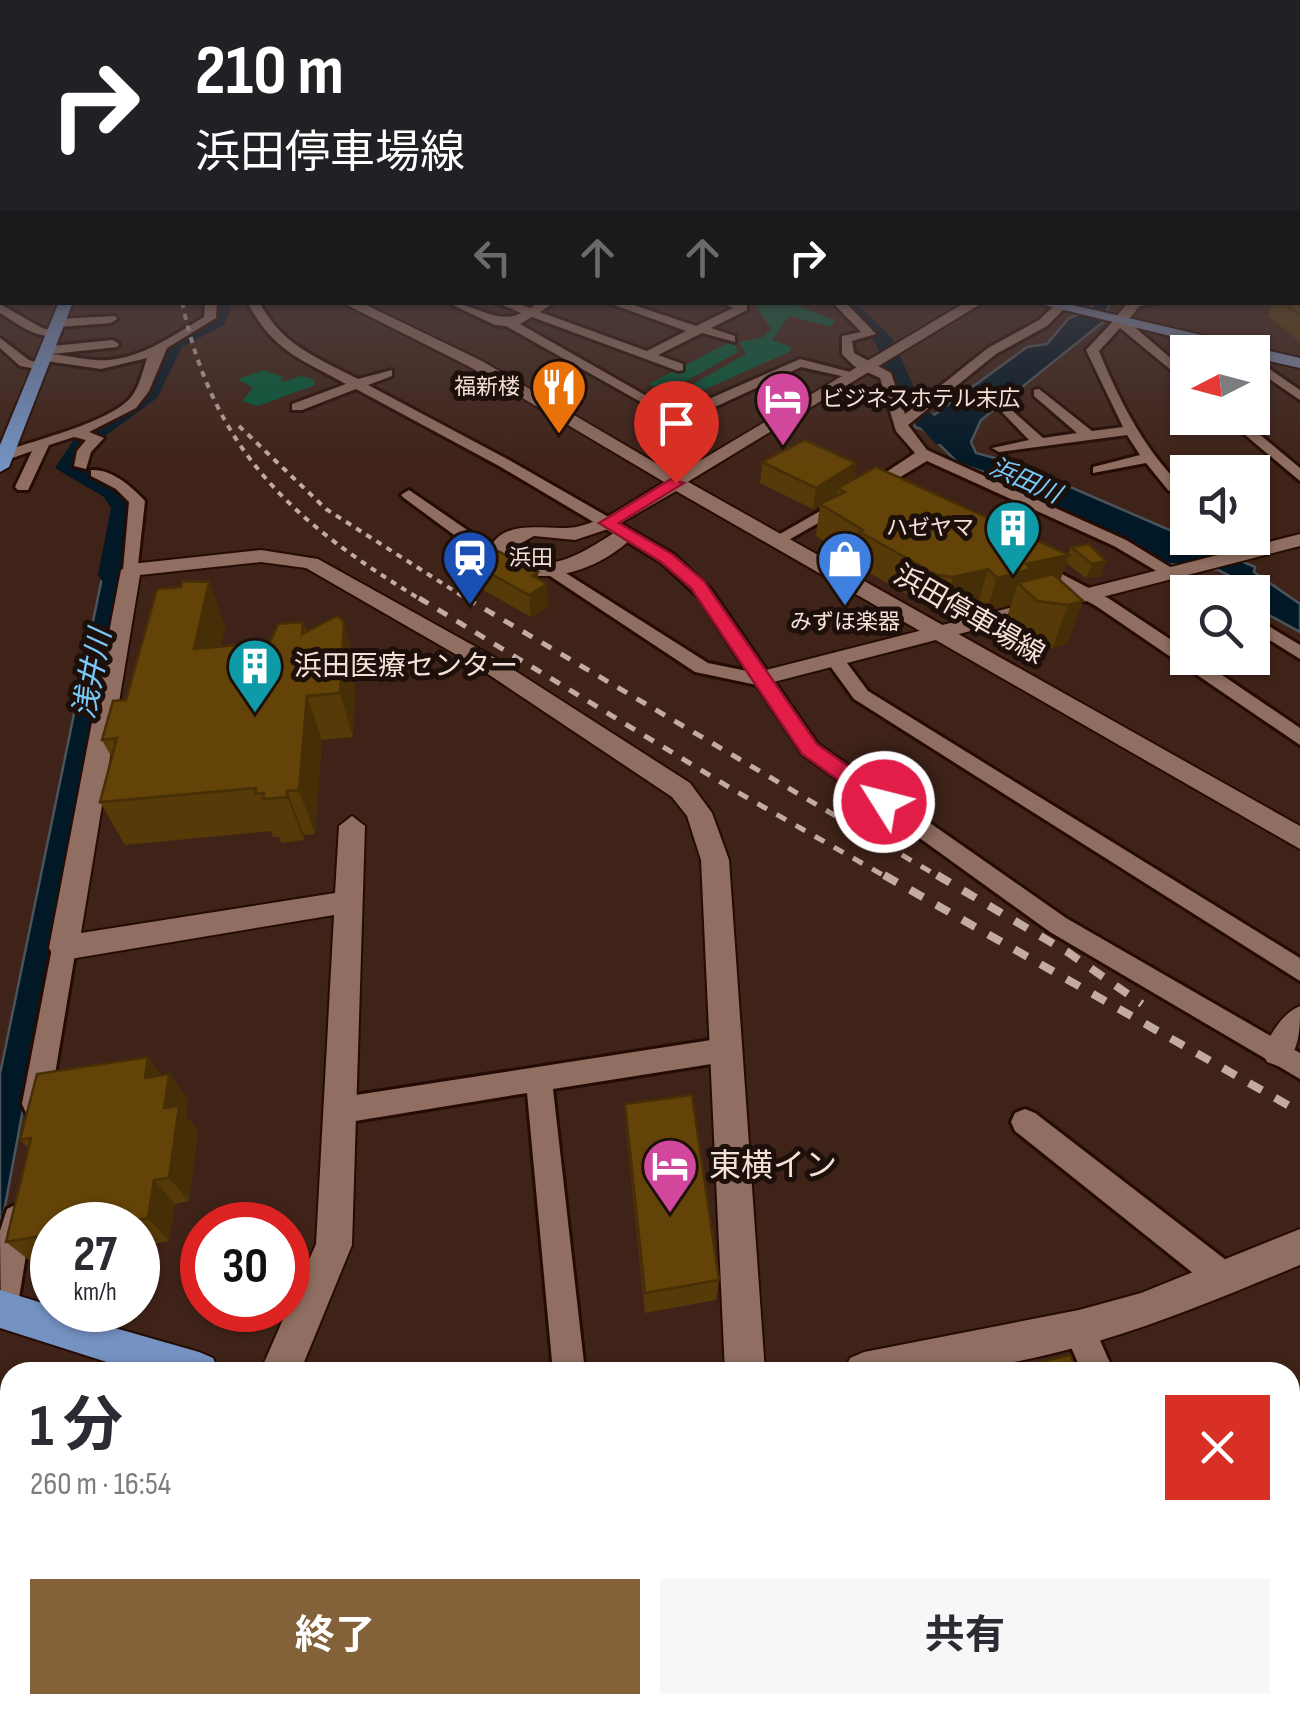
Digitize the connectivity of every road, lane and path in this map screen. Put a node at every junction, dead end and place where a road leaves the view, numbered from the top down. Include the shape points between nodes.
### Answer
1 (65, 306) edge
2 (212, 306) edge
3 (255, 306) edge
4 (356, 306) edge
5 (461, 306) edge
6 (511, 306) edge
7 (540, 306) edge
8 (624, 306) edge
9 (742, 306) edge
10 (842, 306) edge
11 (970, 306) edge
12 (1063, 306) edge
13 (1132, 306) edge
14 (0, 308) edge
15 (526, 312) junction
16 (110, 319) dead end
17 (1117, 320) junction
18 (510, 322) junction
19 (57, 328) junction
20 (699, 330) junction
21 (1179, 335) edge
22 (731, 339) dead end
23 (0, 342) edge
24 (114, 344) dead end
25 (158, 352) junction
26 (647, 356) junction
27 (1270, 356) edge
28 (46, 358) junction
29 (876, 362) junction
30 (1300, 362) edge
31 (1170, 365) edge
32 (678, 367) dead end
33 (388, 373) dead end
34 (1270, 375) edge
35 (358, 386) junction
36 (1039, 393) dead end
37 (1300, 396) edge
38 (297, 407) dead end
39 (1007, 410) dead end
40 (910, 415) junction
41 (1134, 430) junction
42 (1252, 435) edge
43 (85, 436) junction
44 (1088, 436) junction
45 (44, 440) junction
46 (1040, 443) junction
47 (999, 448) dead end
48 (922, 452) junction
49 (1152, 457) junction
50 (2, 462) edge
51 (1098, 470) dead end
52 (1300, 476) edge
53 (1170, 478) edge
54 (676, 483) junction
55 (23, 486) dead end
56 (409, 495) dead end
57 (617, 528) junction
58 (567, 534) junction
59 (779, 540) junction
60 (1300, 540) edge
61 (1270, 544) edge
62 (499, 549) junction
63 (593, 552) junction
64 (1223, 555) edge
65 (1020, 558) edge
66 (130, 570) junction
67 (1171, 572) junction
68 (556, 574) junction
69 (1176, 575) edge
70 (1090, 591) junction
71 (936, 632) junction
72 (1270, 633) edge
73 (1300, 653) edge
74 (834, 659) junction
75 (758, 679) junction
76 (1300, 738) edge
77 (352, 826) dead end
78 (1300, 840) edge
79 (346, 902) junction
80 (64, 948) junction
81 (1300, 971) edge
82 (1300, 1020) edge
83 (724, 1050) junction
84 (1289, 1059) edge
85 (538, 1080) junction
86 (343, 1110) junction
87 (1024, 1122) dead end
88 (32, 1130) edge
89 (22, 1186) edge
90 (1300, 1247) edge
91 (1224, 1278) junction
92 (1, 1309) edge
93 (1078, 1329) junction
94 (168, 1362) edge
95 (284, 1362) edge
96 (568, 1362) edge
97 (743, 1362) edge
98 (914, 1362) edge
99 (1093, 1362) edge

1 - 19 highway
2 - 25 street via 210,318
3 - 35 street via 274,336
4 - 54 street, 浜田停車場線 via 476,364
5 - 18 street
6 - 15 street
7 - 15 street
8 - 20 street
9 - 20 street
10 - 29 street via 870,334 844,342 853,363
11 - 29 street
12 - 17 main road
12 - 40 street
13 - 17 street
14 - 19 street via 39,331
15 - 18 street
15 - 26 street
16 - 19 street
17 - 21 main road
17 - 31 street
17 - 41 street via 1092,350
18 - 29 street via 664,411 696,408 810,355
19 - 28 highway
20 - 22 street
20 - 26 street
23 - 28 street via 24,363
24 - 28 street
25 - 28 street via 101,366
25 - 43 street via 136,400
26 - 32 street
27 - 30 main road
28 - 50 highway
29 - 40 street
29 - 54 street
33 - 35 street
34 - 37 street
35 - 38 street
35 - 57 street
36 - 44 street
39 - 46 street
40 - 48 street
41 - 44 street
41 - 49 street
42 - 52 street
43 - 45 street
43 - 66 street via 97,438 79,461 137,501
44 - 46 street
45 - 50 street
45 - 55 street
46 - 47 street
48 - 59 street via 880,492
48 - 67 street
49 - 51 street
49 - 53 street
54 - 57 street
54 - 59 street, 浜田停車場線
56 - 62 street via 467,537
57 - 58 street
57 - 63 street
57 - 75 street via 698,584
58 - 62 street via 532,530
58 - 63 street
59 - 71 street, 浜田停車場線
60 - 61 street
62 - 68 street via 534,572
63 - 68 street
64 - 67 street
65 - 70 street
66 - 80 street
66 - 83 street via 261,556 311,563 665,776 710,836
67 - 69 street
67 - 70 street
68 - 75 street via 702,668
70 - 71 street
70 - 76 street
71 - 74 street
71 - 78 street, 浜田停車場線
72 - 73 street
74 - 75 street
74 - 81 street via 862,695
75 - 84 street via 810,749 1058,926
77 - 79 street
79 - 80 street
79 - 86 street
80 - 88 street
82 - 84 street
83 - 85 street
83 - 97 street
85 - 86 street
85 - 96 street
86 - 95 street via 334,1245
87 - 91 street
89 - 92 street
90 - 91 street
91 - 93 street
92 - 94 highway
93 - 98 street
93 - 99 street

